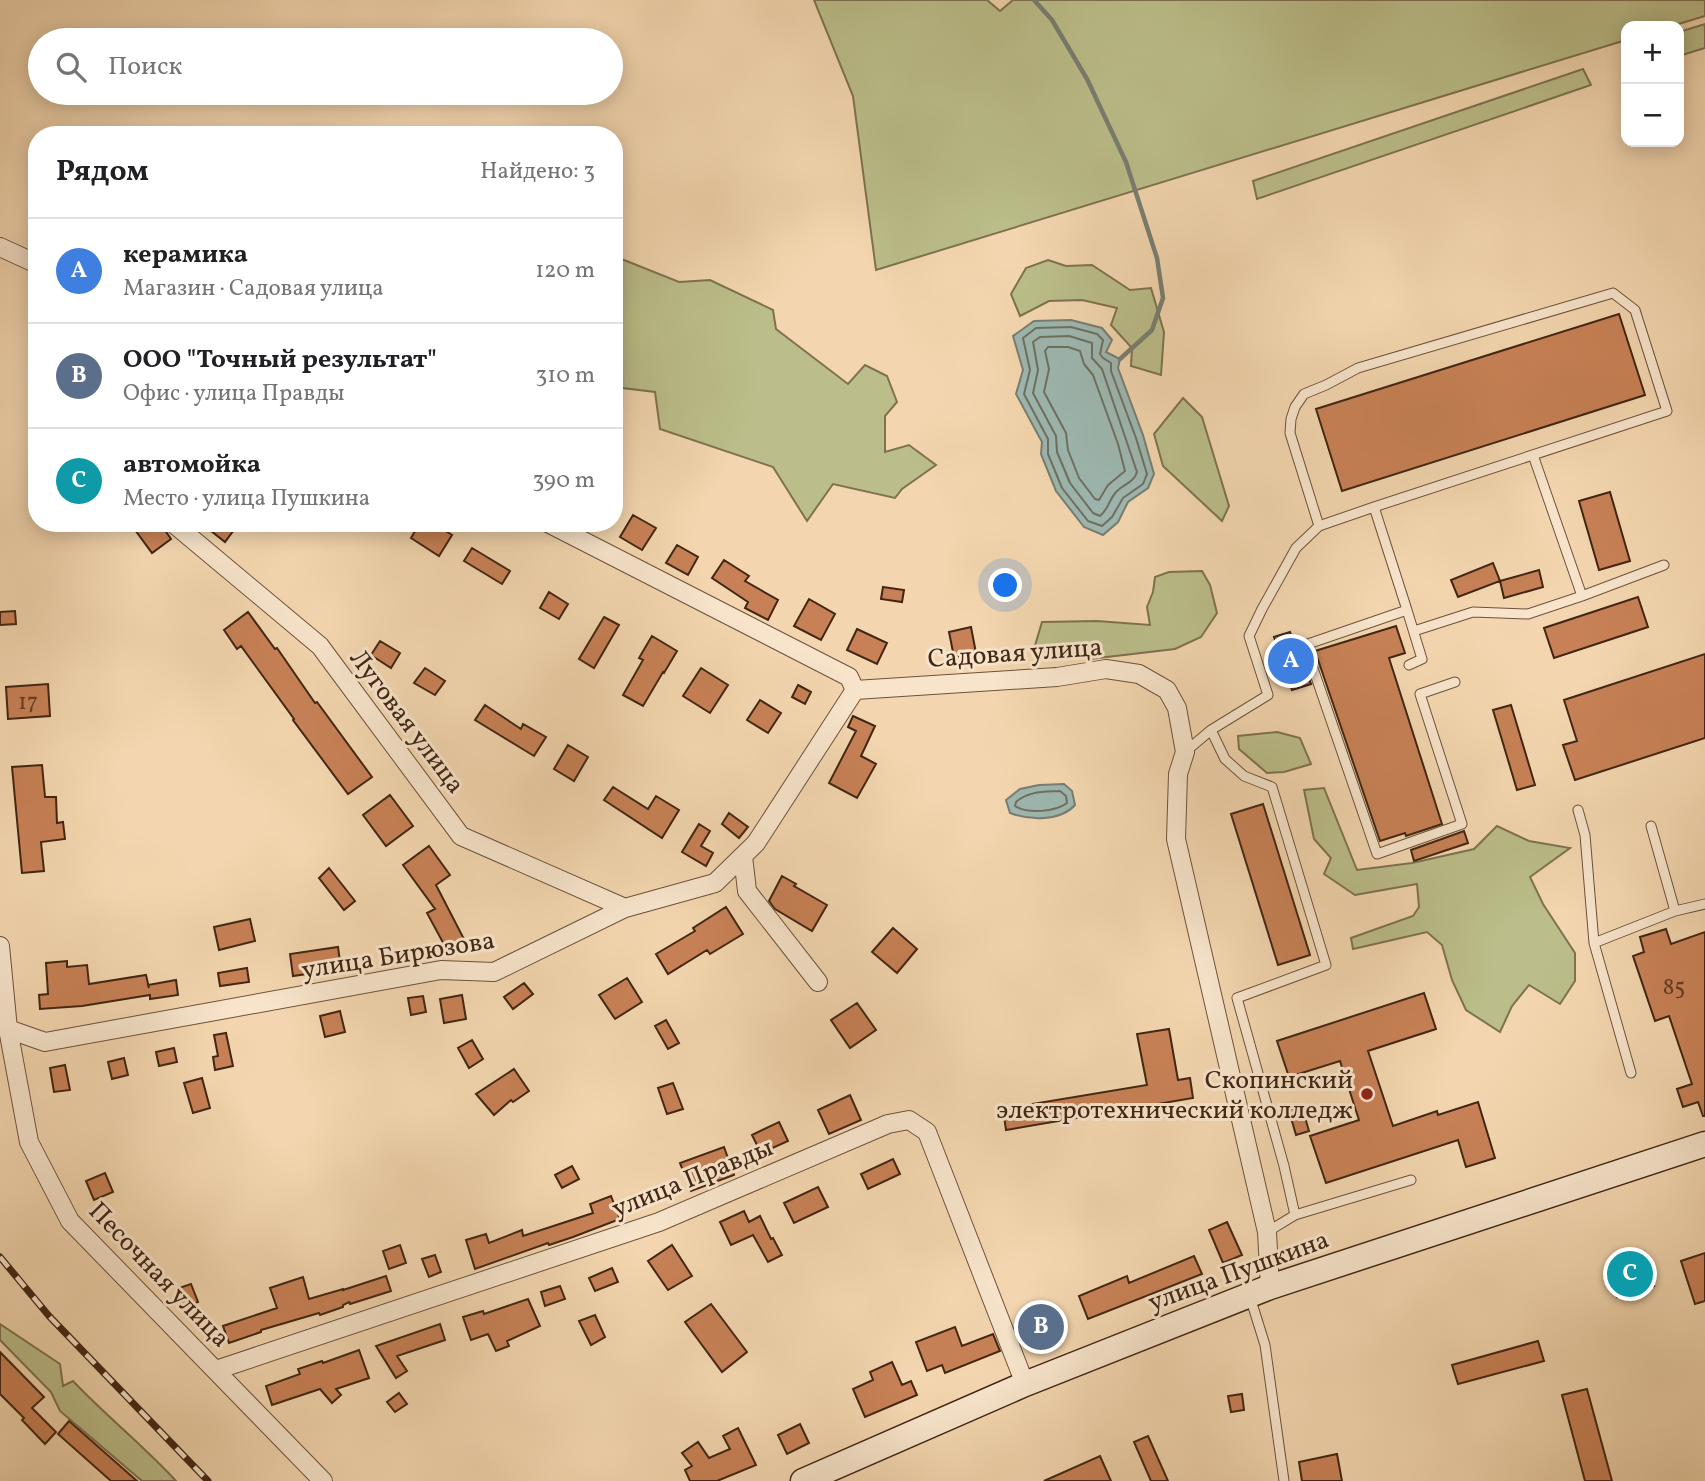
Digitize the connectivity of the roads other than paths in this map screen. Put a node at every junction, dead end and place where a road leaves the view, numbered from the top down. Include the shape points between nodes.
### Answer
1 (0, 247) edge
2 (28, 260) edge
3 (1533, 455) junction
4 (1374, 507) junction
5 (1319, 526) junction
6 (184, 532) edge
7 (566, 532) edge
8 (1664, 565) dead end
9 (1582, 596) junction
10 (1407, 610) junction
11 (1414, 631) junction
12 (1409, 665) dead end
13 (1455, 682) dead end
14 (855, 690) junction
15 (1211, 730) junction
16 (1185, 752) junction
17 (1578, 810) dead end
18 (1651, 826) dead end
19 (743, 856) junction
20 (1705, 904) edge
21 (625, 908) junction
22 (1675, 911) junction
23 (1594, 943) junction
24 (0, 946) edge
25 (818, 982) dead end
26 (8, 1029) junction
27 (1631, 1073) dead end
28 (1705, 1144) edge
29 (1411, 1180) dead end
30 (1294, 1216) junction
31 (1266, 1231) junction
32 (1260, 1291) junction
33 (216, 1370) junction
34 (1025, 1384) junction
35 (323, 1481) edge
36 (803, 1481) edge
37 (1284, 1481) edge

1 - 2 street
3 - 4 lane
3 - 5 lane via 1667,411 1634,310 1613,293 1358,368 1304,394 1295,407 1290,433
3 - 9 lane
4 - 5 lane
4 - 10 lane
5 - 15 lane via 1296,548 1250,636 1268,695
6 - 21 street, Луговая улица via 320,646 461,836
7 - 14 street via 849,677
8 - 9 lane
9 - 11 lane via 1528,614 1473,612
10 - 11 lane
10 - 13 lane via 1305,645 1377,854 1462,824 1420,694
11 - 12 lane via 1422,659
14 - 16 street, Садовая улица via 1058,677 1106,669 1139,674 1167,690 1177,708
14 - 19 street, улица Бирюзова via 756,843
15 - 16 lane
15 - 30 lane via 1225,759 1244,776 1272,787 1326,965 1237,998
16 - 31 street, Садовая улица via 1178,774 1176,839
17 - 23 lane via 1585,835
18 - 22 lane
19 - 21 street, улица Бирюзова via 715,883
19 - 25 street via 747,891
20 - 22 lane
21 - 26 street, улица Бирюзова via 494,972 441,970 44,1042
22 - 23 lane
23 - 27 lane
24 - 26 street, Песочная улица
26 - 33 street, Песочная улица via 29,1142 70,1221
28 - 32 main road, улица Пушкина
29 - 30 lane
30 - 31 lane
31 - 32 street, Садовая улица
32 - 34 main road, улица Пушкина
32 - 37 lane
33 - 34 street, улица Правды via 659,1222 909,1119 927,1132
33 - 35 street, Песочная улица
34 - 36 main road, улица Пушкина

